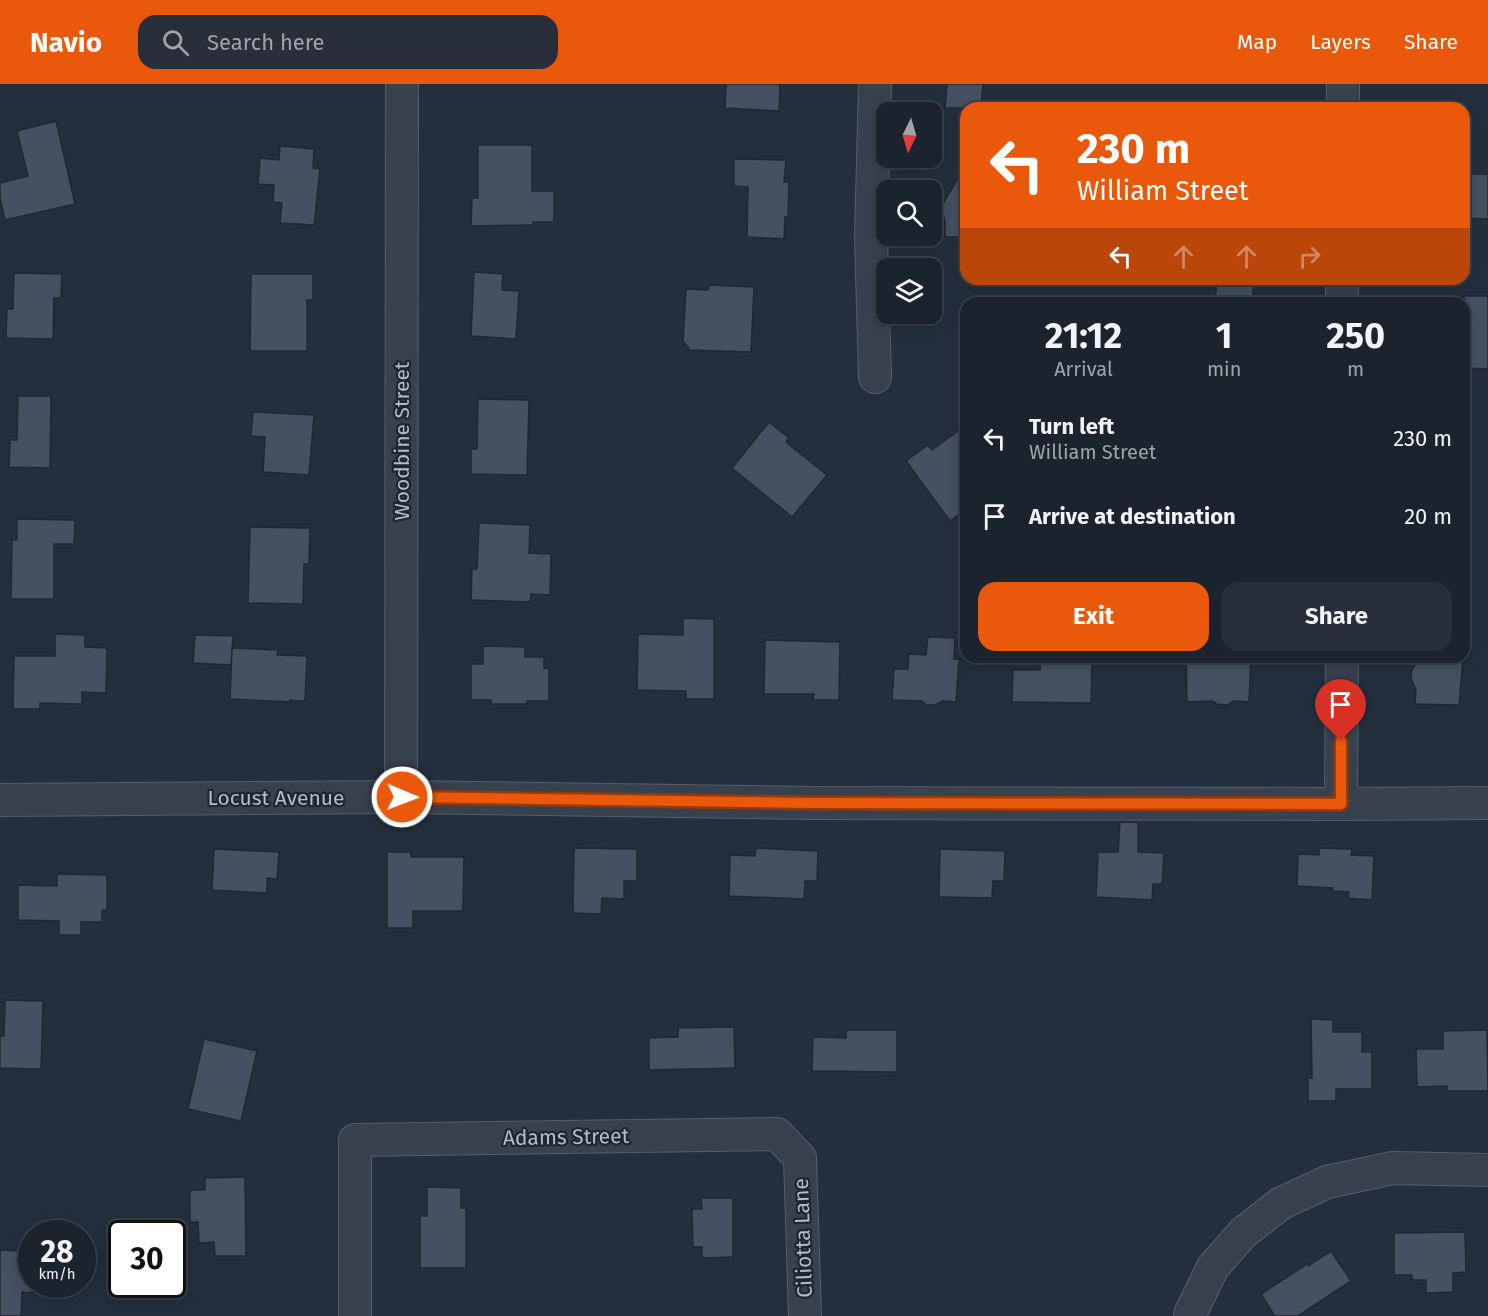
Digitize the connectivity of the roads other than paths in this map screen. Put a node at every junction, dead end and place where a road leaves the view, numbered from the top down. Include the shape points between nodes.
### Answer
1 (402, 84) edge
2 (875, 84) edge
3 (1343, 84) edge
4 (1343, 102) edge
5 (875, 377) dead end
6 (1342, 663) edge
7 (402, 797) junction
8 (0, 800) edge
9 (1488, 803) edge
10 (1341, 804) junction
11 (777, 1134) joint
12 (1488, 1170) edge
13 (355, 1316) edge
14 (805, 1316) edge
15 (1190, 1316) edge

1 - 7 street, Woodbine Street
2 - 5 street via 871,238
3 - 4 street
6 - 10 street
7 - 8 street, Locust Avenue
7 - 10 street, Locust Avenue
9 - 10 street, Locust Avenue
11 - 13 street, Adams Street via 355,1140
11 - 14 street, Ciliotta Lane via 800,1158
12 - 15 street via 1392,1168 1327,1182 1280,1204 1243,1233 1213,1267

